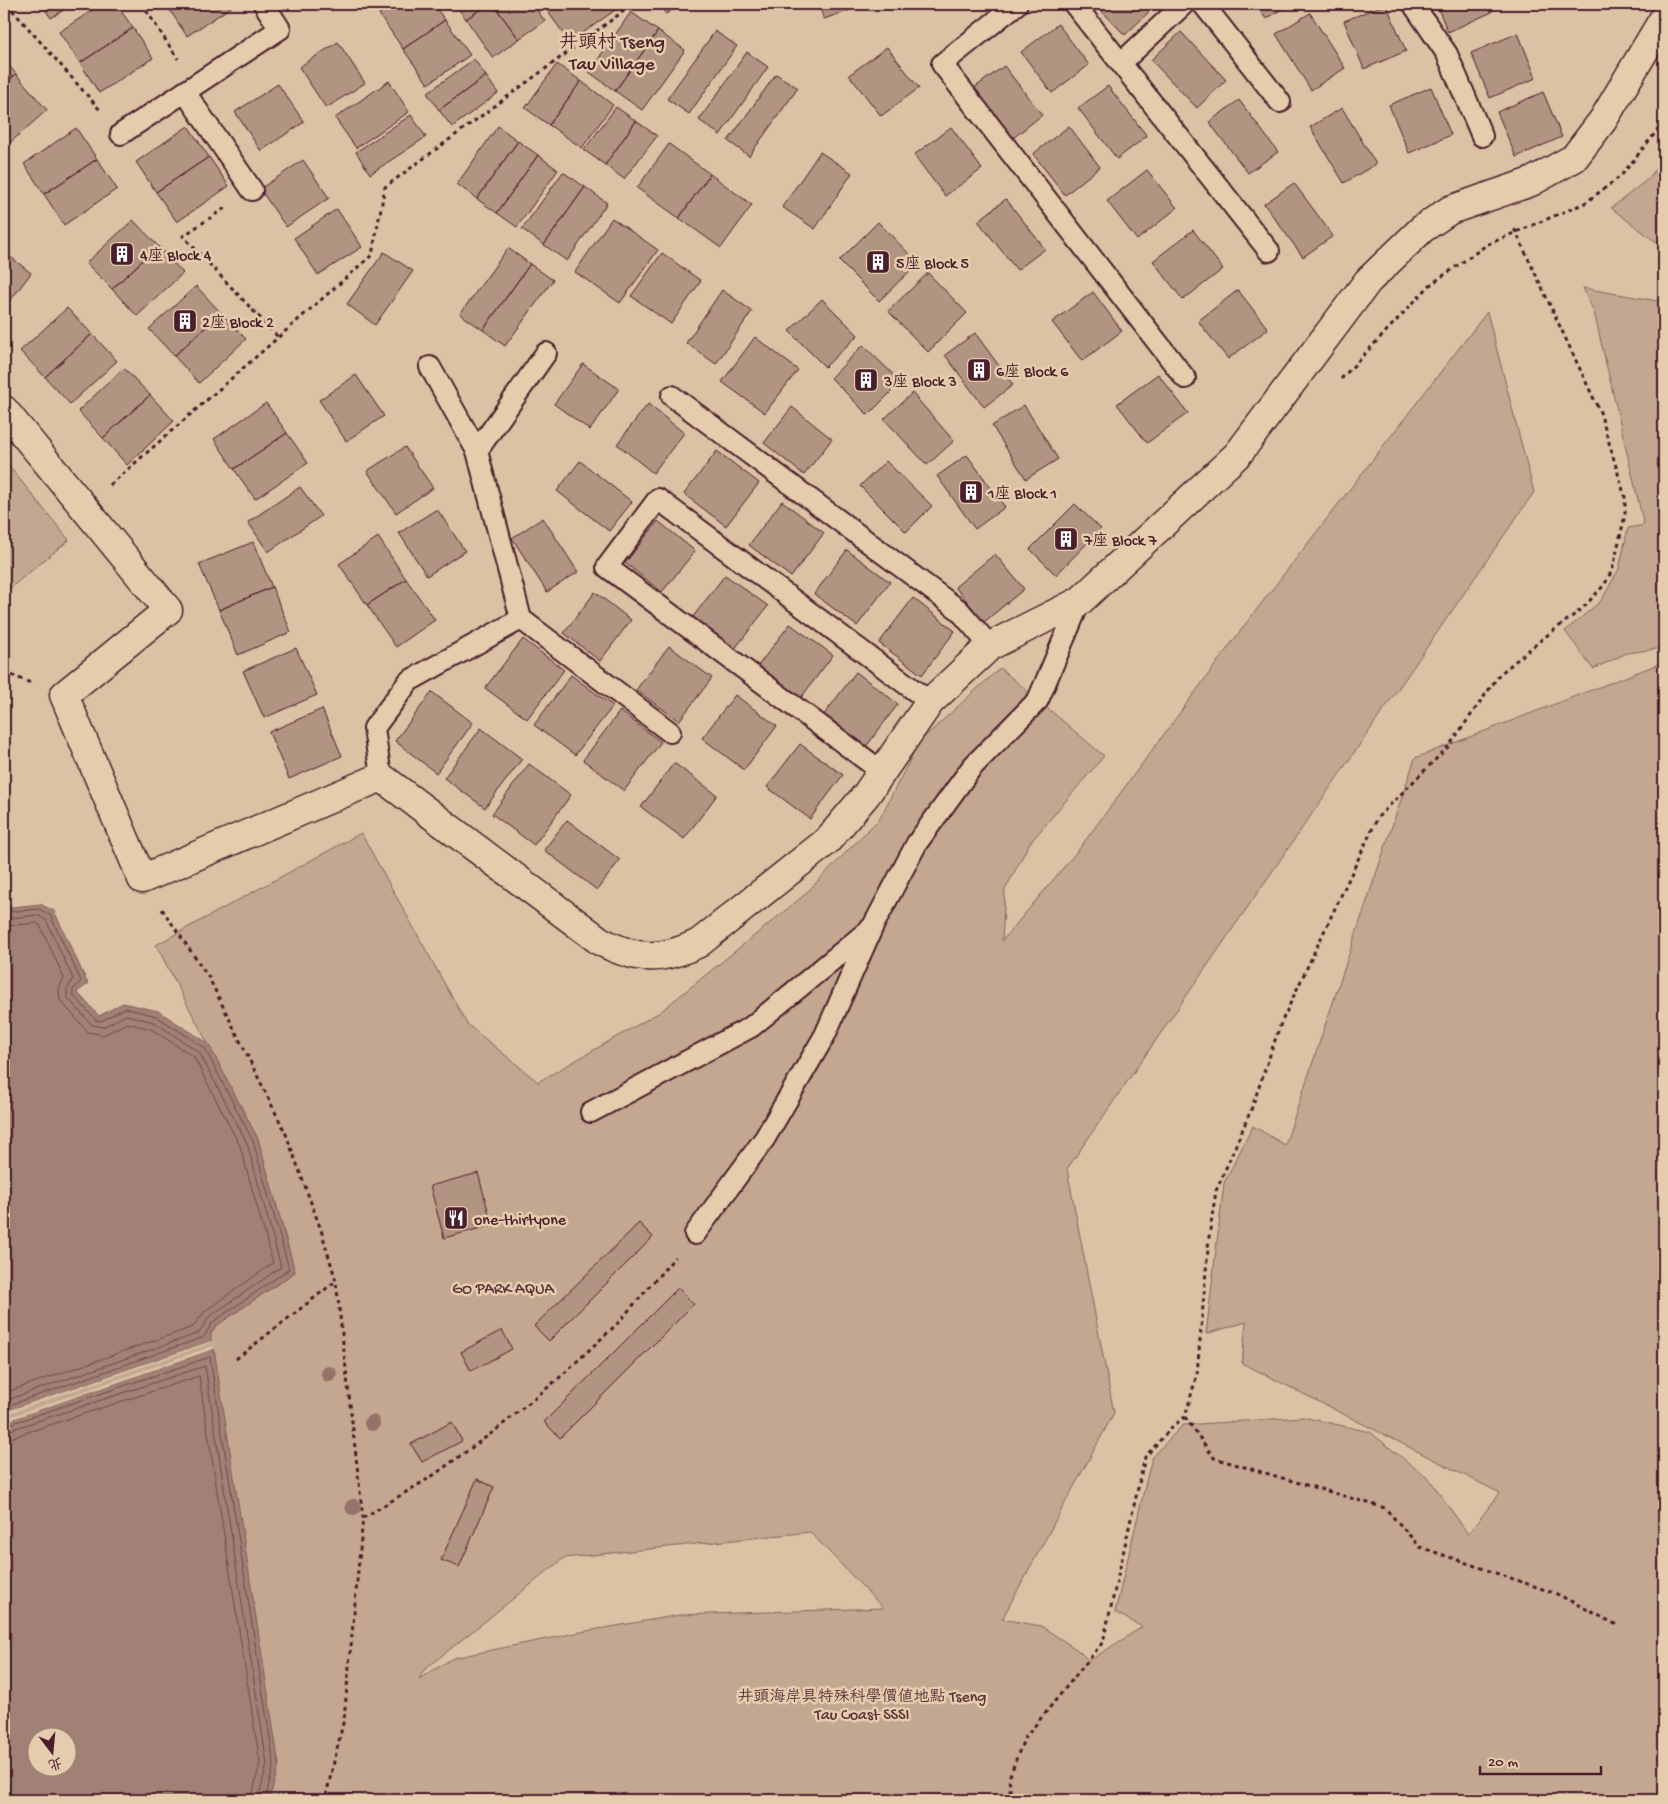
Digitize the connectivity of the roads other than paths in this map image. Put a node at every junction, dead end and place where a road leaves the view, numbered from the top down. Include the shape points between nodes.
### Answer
1 (264, 4) edge
2 (1017, 4) edge
3 (1074, 4) edge
4 (1184, 4) edge
5 (1202, 4) edge
6 (1413, 4) edge
7 (1664, 18) edge
8 (1121, 63) junction
9 (190, 88) junction
10 (1280, 102) dead end
11 (121, 134) road end
12 (1482, 136) dead end
13 (252, 190) road end
14 (1269, 250) dead end
15 (546, 353) dead end
16 (430, 367) dead end
17 (1186, 378) dead end
18 (672, 396) dead end
19 (4, 410) edge
20 (477, 451) junction
21 (1080, 601) junction
22 (521, 619) junction
23 (990, 646) junction
24 (930, 702) junction
25 (670, 732) dead end
26 (881, 771) junction
27 (381, 778) junction
28 (874, 926) junction
29 (591, 1112) dead end
30 (695, 1234) road end

1 - 9 lane via 280,29
2 - 17 lane via 942,64
3 - 8 lane
4 - 8 lane
5 - 10 lane
6 - 12 lane via 1447,54
7 - 21 street via 1603,120 1574,158 1532,182 1450,210 1422,229 1368,282 1238,454
8 - 14 lane
9 - 11 lane
9 - 13 lane
15 - 20 lane
16 - 20 lane
18 - 23 lane via 959,610
19 - 27 street via 168,610 64,695 142,879
20 - 22 lane
21 - 23 street
21 - 28 lane via 1038,700 972,767 917,843
22 - 25 lane
22 - 27 lane via 409,681 374,728
23 - 24 street
24 - 26 street
24 - 26 lane via 658,499 607,567
26 - 27 street via 866,795 827,841 699,943 676,954 650,957 624,953 600,941
28 - 29 lane via 751,1027
28 - 30 lane via 825,1035 765,1138

